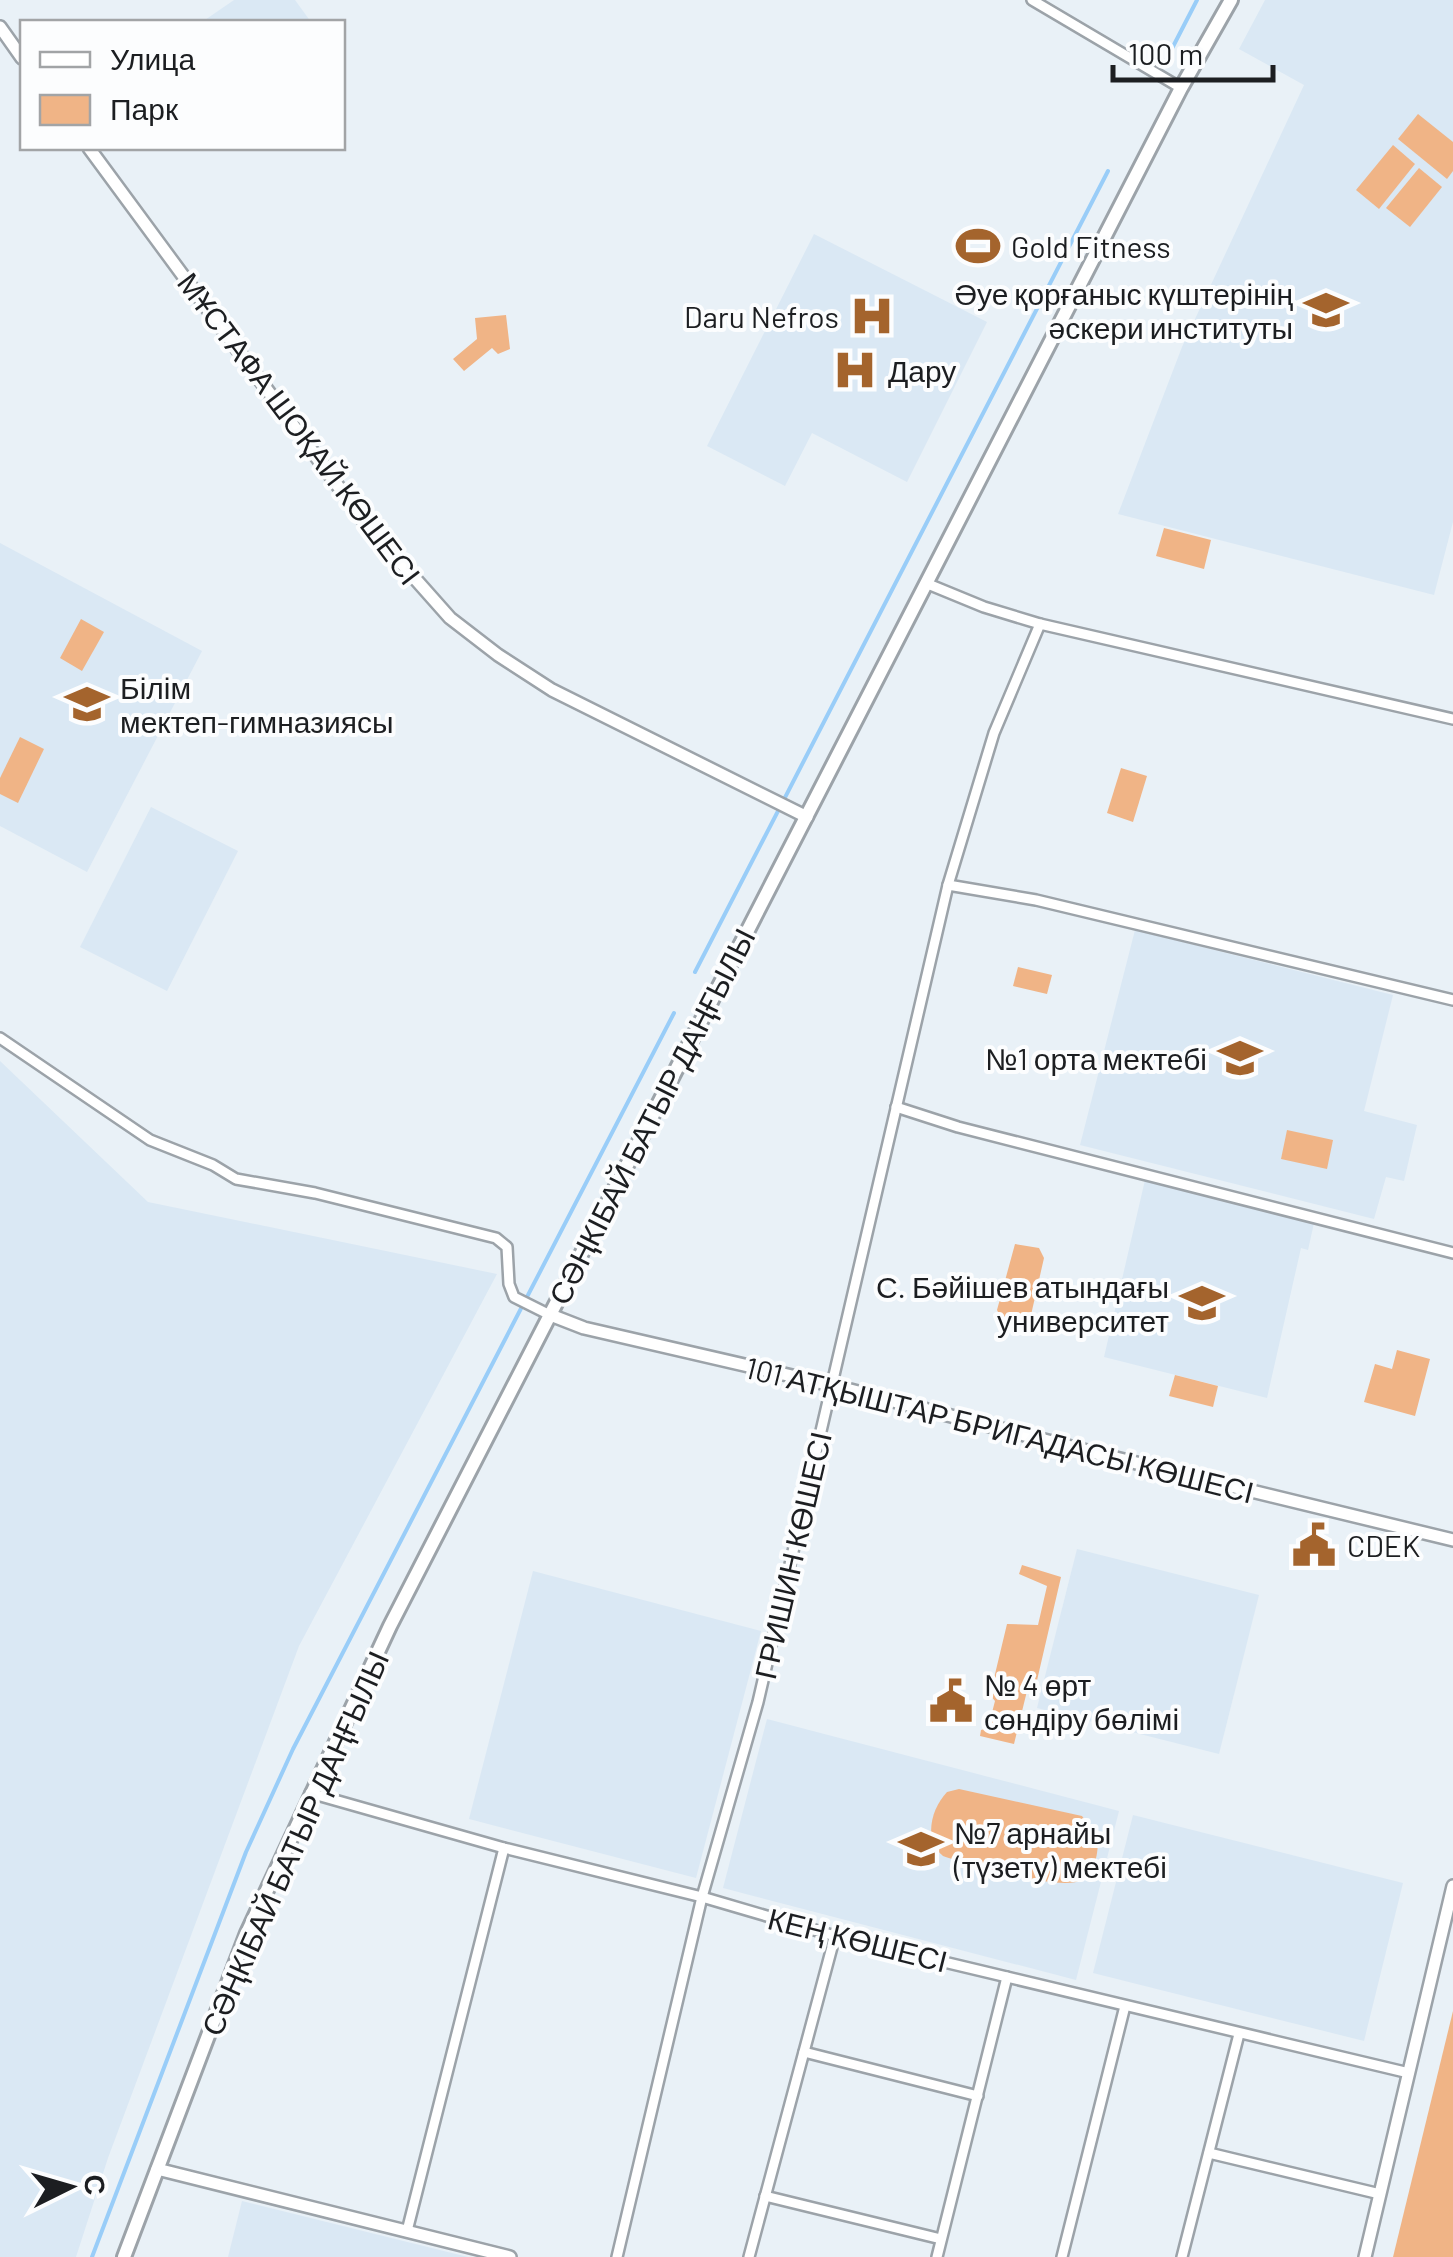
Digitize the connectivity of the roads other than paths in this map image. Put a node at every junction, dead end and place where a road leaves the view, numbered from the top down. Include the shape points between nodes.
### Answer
1 (1032, 0) edge
2 (1231, 0) edge
3 (0, 27) edge
4 (20, 55) edge
5 (1182, 88) junction
6 (90, 150) edge
7 (928, 584) junction
8 (1040, 624) junction
9 (1453, 719) edge
10 (806, 817) junction
11 (948, 885) junction
12 (1453, 1000) edge
13 (0, 1038) edge
14 (896, 1107) junction
15 (1453, 1253) edge
16 (548, 1314) junction
17 (832, 1385) junction
18 (1453, 1540) edge
19 (310, 1793) junction
20 (504, 1848) junction
21 (1453, 1886) edge
22 (702, 1897) junction
23 (835, 1936) junction
24 (1007, 1976) junction
25 (1125, 2006) junction
26 (1239, 2034) junction
27 (804, 2052) junction
28 (1408, 2073) junction
29 (978, 2096) junction
30 (1209, 2153) junction
31 (158, 2169) junction
32 (1380, 2194) junction
33 (765, 2196) junction
34 (407, 2231) junction
35 (941, 2240) junction
36 (124, 2257) edge
37 (510, 2257) edge
38 (617, 2257) edge
39 (749, 2257) edge
40 (937, 2257) edge
41 (1062, 2257) edge
42 (1182, 2257) edge
43 (1365, 2257) edge

1 - 5 street
2 - 5 main road, СӘҢКІБАЙ БАТЫР ДАҢҒЫЛЫ
3 - 4 street
5 - 7 main road, СӘҢКІБАЙ БАТЫР ДАҢҒЫЛЫ
6 - 10 street, МҰСТАФА ШОҚАЙ КӨШЕСІ via 363,520 450,618 552,690
7 - 8 street
7 - 10 main road, СӘҢКІБАЙ БАТЫР ДАҢҒЫЛЫ
8 - 9 street
8 - 11 street, ГРИШИН КӨШЕСІ via 994,734
10 - 16 main road, СӘҢКІБАЙ БАТЫР ДАҢҒЫЛЫ
11 - 12 street
11 - 14 street, ГРИШИН КӨШЕСІ
13 - 16 street via 150,1140 236,1179 496,1238 508,1247 514,1296
14 - 15 street
14 - 17 street, ГРИШИН КӨШЕСІ
16 - 17 street, 101 АТҚЫШТАР БРИГАДАСЫ КӨШЕСІ
16 - 19 main road, СӘҢКІБАЙ БАТЫР ДАҢҒЫЛЫ
17 - 18 street, 101 АТҚЫШТАР БРИГАДАСЫ КӨШЕСІ
17 - 22 street, ГРИШИН КӨШЕСІ via 758,1702
19 - 20 street, КЕҢ КӨШЕСІ
19 - 31 main road, СӘҢКІБАЙ БАТЫР ДАҢҒЫЛЫ via 247,1933
20 - 22 street, КЕҢ КӨШЕСІ
20 - 34 street
21 - 28 street
22 - 23 street, КЕҢ КӨШЕСІ
22 - 38 street, ГРИШИН КӨШЕСІ
23 - 24 street, КЕҢ КӨШЕСІ
23 - 27 street
24 - 25 street, КЕҢ КӨШЕСІ
24 - 29 street
25 - 26 street, КЕҢ КӨШЕСІ
25 - 41 street
26 - 28 street, КЕҢ КӨШЕСІ
26 - 30 street
27 - 29 street
27 - 33 street
28 - 32 street
29 - 35 street
30 - 32 street
30 - 42 street
31 - 34 street
31 - 36 main road, СӘҢКІБАЙ БАТЫР ДАҢҒЫЛЫ
32 - 43 street
33 - 35 street
33 - 39 street
34 - 37 street
35 - 40 street

